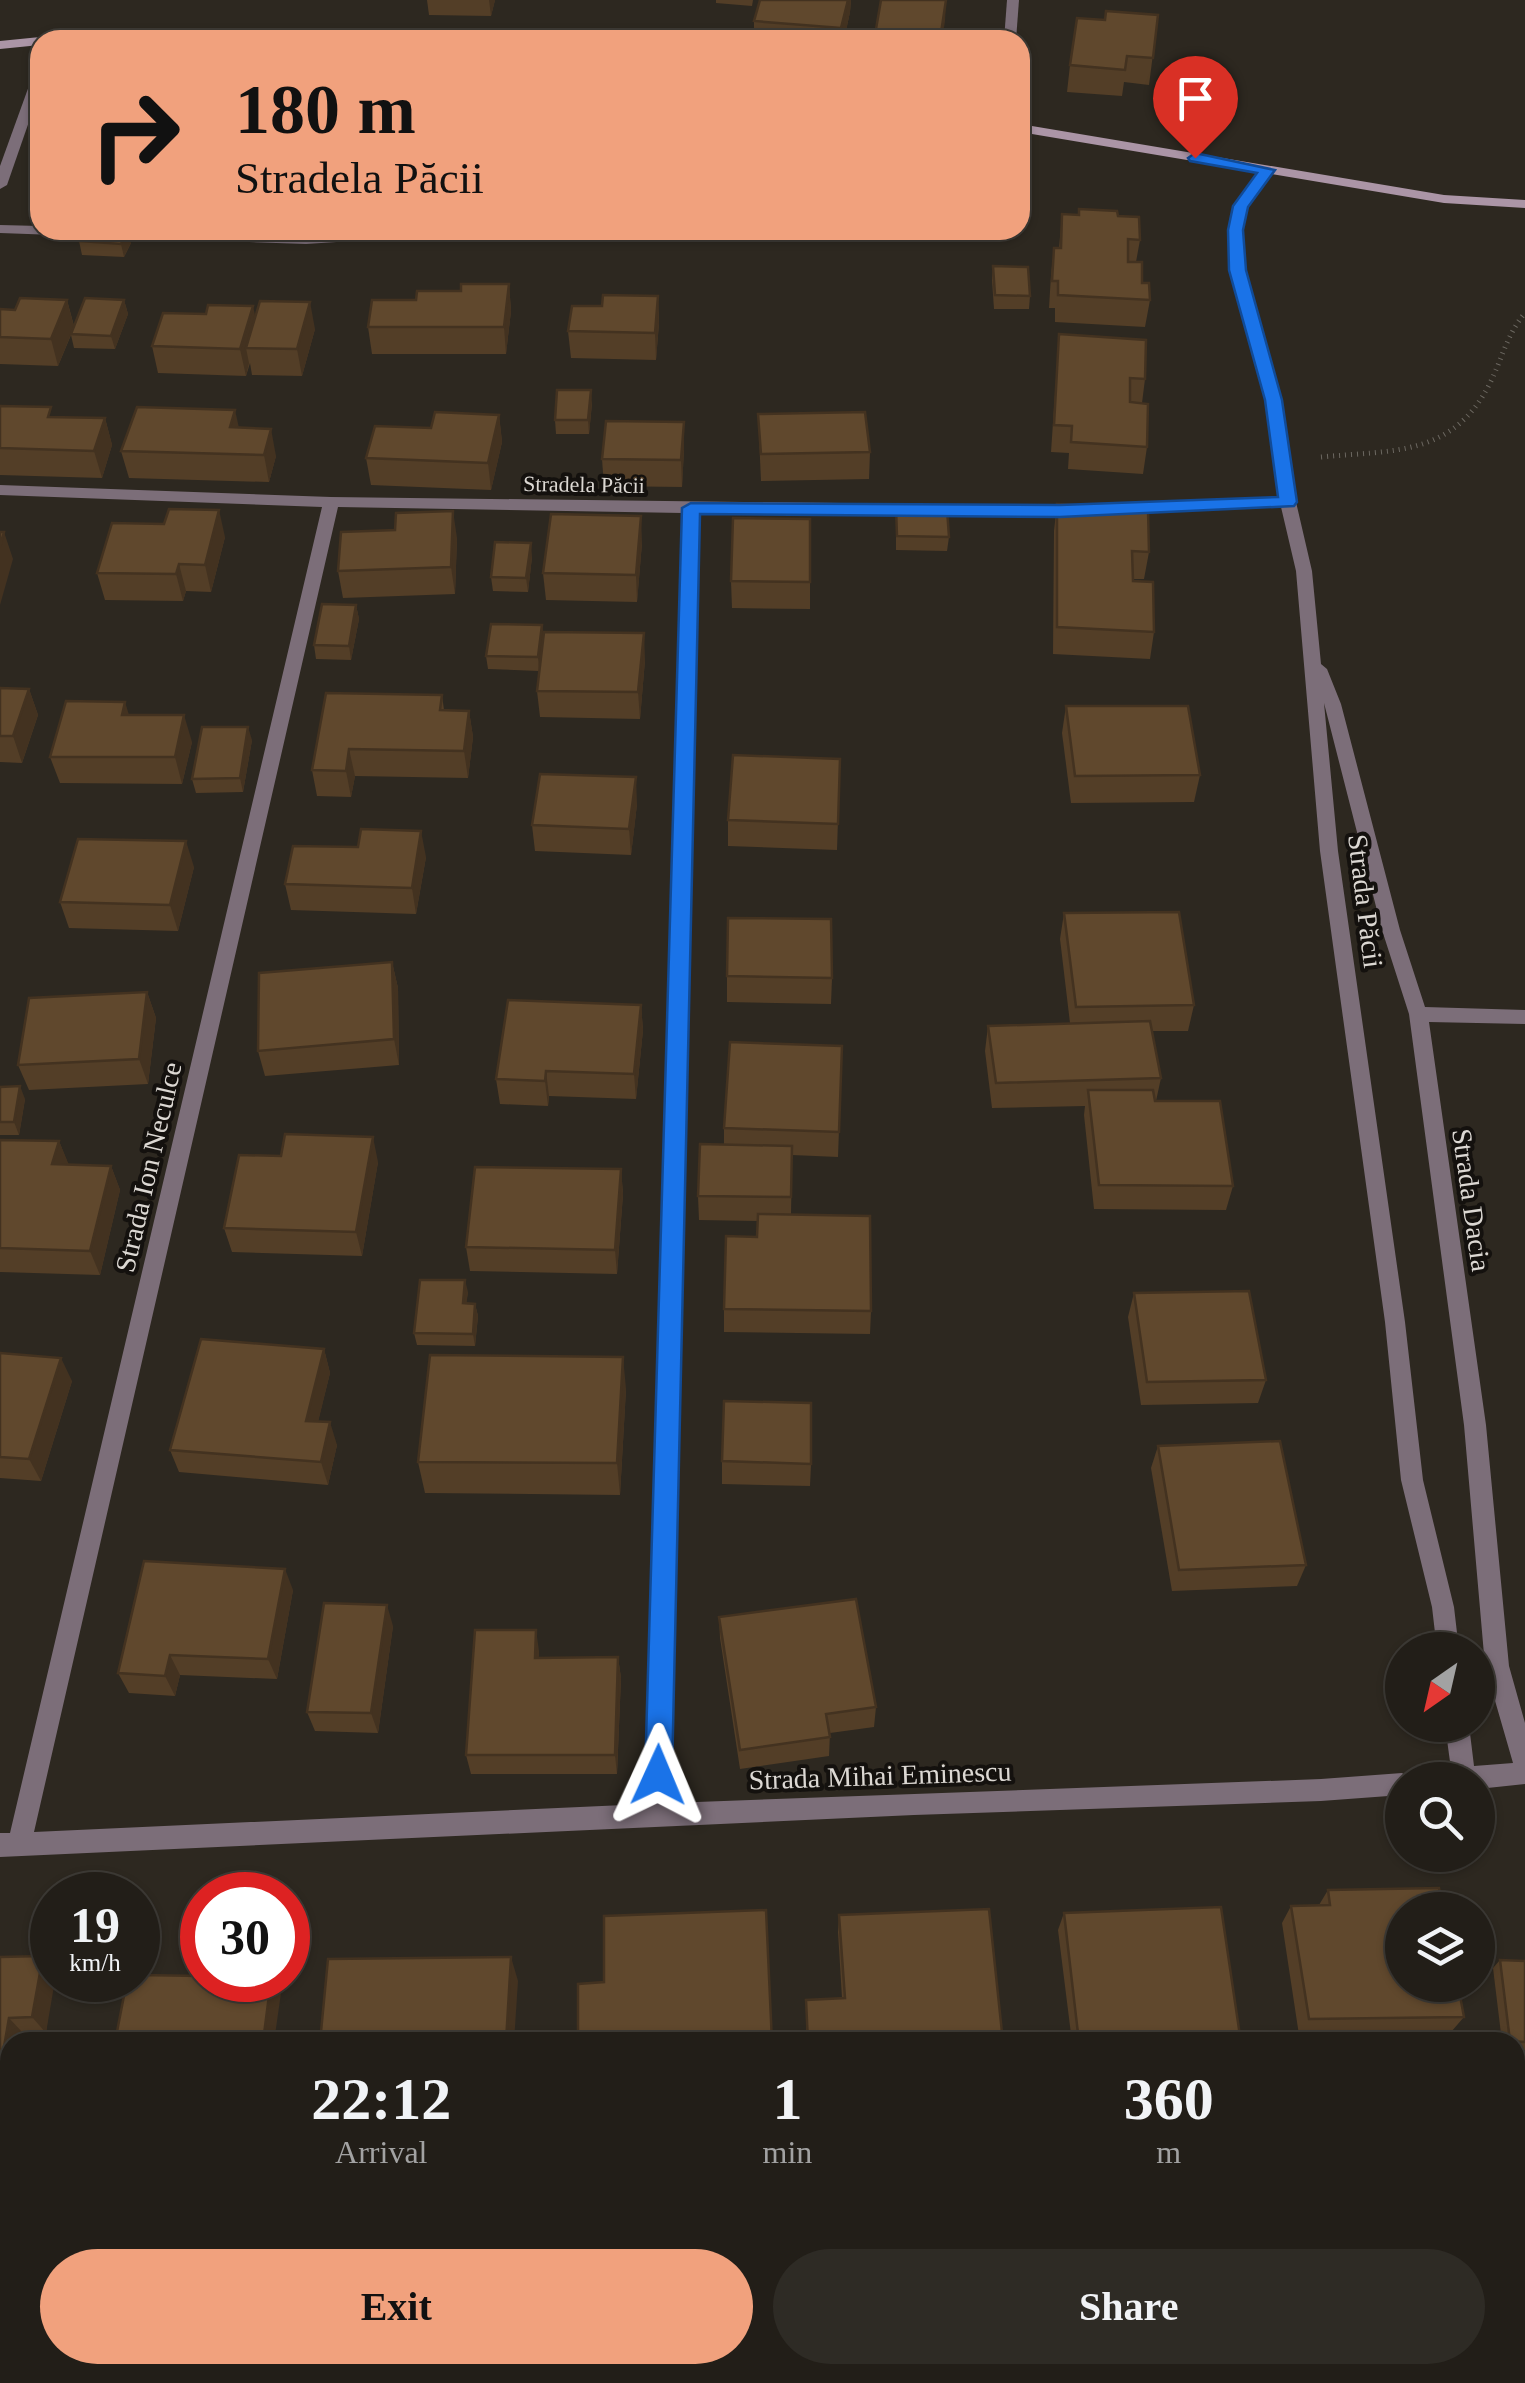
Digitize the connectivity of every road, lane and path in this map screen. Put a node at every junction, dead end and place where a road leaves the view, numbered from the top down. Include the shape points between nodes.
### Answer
1 (1012, 0) edge
2 (1010, 30) edge
3 (30, 43) edge
4 (0, 45) edge
5 (30, 100) edge
6 (1030, 130) edge
7 (1267, 170) junction
8 (0, 185) edge
9 (1525, 204) edge
10 (0, 229) edge
11 (30, 230) edge
12 (1525, 313) edge
13 (1283, 466) junction
14 (0, 490) edge
15 (332, 502) junction
16 (1288, 502) junction
17 (691, 508) junction
18 (1313, 654) junction
19 (1418, 1014) junction
20 (1525, 1017) edge
21 (1446, 1632) edge
22 (1525, 1764) edge
23 (1525, 1774) edge
24 (1495, 1776) edge
25 (1385, 1785) edge
26 (658, 1815) junction
27 (10, 1845) edge

1 - 2 street
3 - 4 street
5 - 8 street
6 - 7 street
7 - 9 street via 1444,199
7 - 13 street, Strada Păcii via 1240,206 1238,270 1274,400
10 - 11 street
12 - 13 path via 1478,411 1453,432 1408,452 1324,456
13 - 16 street, Strada Păcii
14 - 15 street, Stradela Păcii
15 - 17 street, Stradela Păcii
15 - 27 street, Strada Ion Neculce
16 - 17 street, Stradela Păcii via 1060,511
16 - 18 street, Strada Păcii
17 - 26 street
18 - 19 street, Strada Dacia via 1333,704
18 - 21 street, Strada Păcii via 1329,851 1412,1480
19 - 20 street
19 - 22 street, Strada Dacia via 1475,1425 1497,1666
23 - 24 street
25 - 26 street, Strada Mihai Eminescu
26 - 27 street, Strada Mihai Eminescu

